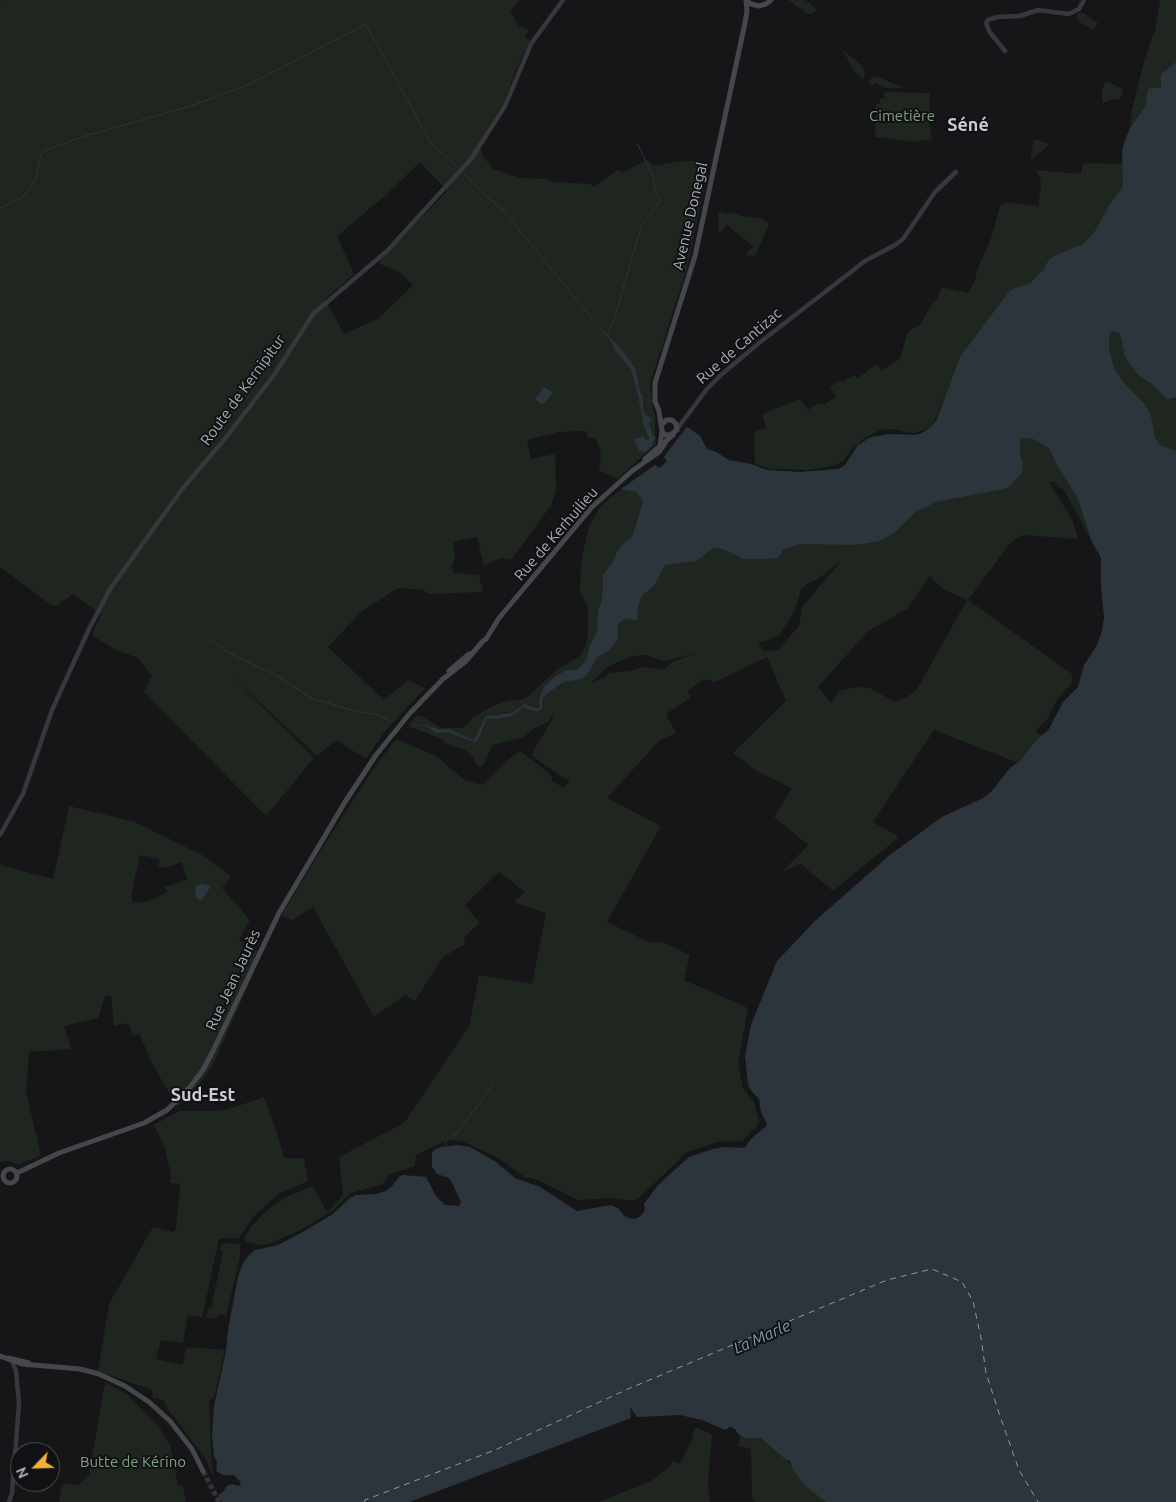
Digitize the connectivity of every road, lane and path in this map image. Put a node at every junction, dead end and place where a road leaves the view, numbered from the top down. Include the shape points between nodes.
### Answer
1 (563, 0) edge
2 (746, 0) edge
3 (771, 0) edge
4 (1084, 0) edge
5 (759, 6) junction
6 (745, 23) junction
7 (1005, 51) dead end
8 (956, 172) dead end
9 (659, 411) junction
10 (685, 417) junction
11 (671, 420) junction
12 (662, 424) junction
13 (662, 431) junction
14 (675, 433) junction
15 (644, 462) junction
16 (405, 719) joint
17 (0, 835) edge
18 (17, 1173) junction
19 (2, 1181) edge
20 (1, 1356) edge
21 (12, 1361) junction
22 (22, 1362) junction
23 (17, 1378) junction
24 (203, 1471) tunnel mouth
25 (9, 1502) edge

1 - 17 street, Route de Kernipitur via 533,40 504,106 484,141 387,251 313,314 274,375 183,488 110,588 52,710 23,794
2 - 5 main road
2 - 6 main road, Avenue Donegal
3 - 5 main road
4 - 7 street via 1079,9 1069,14 1038,10 987,21 988,30
5 - 6 main road, Avenue Donegal
6 - 9 main road, Avenue Donegal via 695,256 655,384
8 - 10 street, Rue de Cantizac via 935,192 903,239 865,261 789,319 722,374
9 - 11 main road
9 - 12 main road, Avenue Donegal
10 - 11 street
10 - 14 street, Rue de Cantizac
11 - 12 main road
11 - 14 main road via 676,424
12 - 13 main road
13 - 14 main road via 668,435
13 - 15 main road, Rue de Kerhuilieu via 660,446
14 - 15 main road, Rue de Kerhuilieu via 659,452
15 - 16 main road, Rue de Kerhuilieu via 592,507 488,637
16 - 18 main road, Rue Jean Jaurès via 358,782 294,886 213,1051 190,1087 167,1110 144,1124 59,1153
18 - 19 main road via 14,1183
18 - 19 main road via 7,1170
20 - 21 main road
20 - 22 main road
21 - 22 main road
21 - 23 street
22 - 23 street
22 - 24 main road via 92,1372 132,1390 170,1422 192,1449
23 - 25 street via 19,1404

